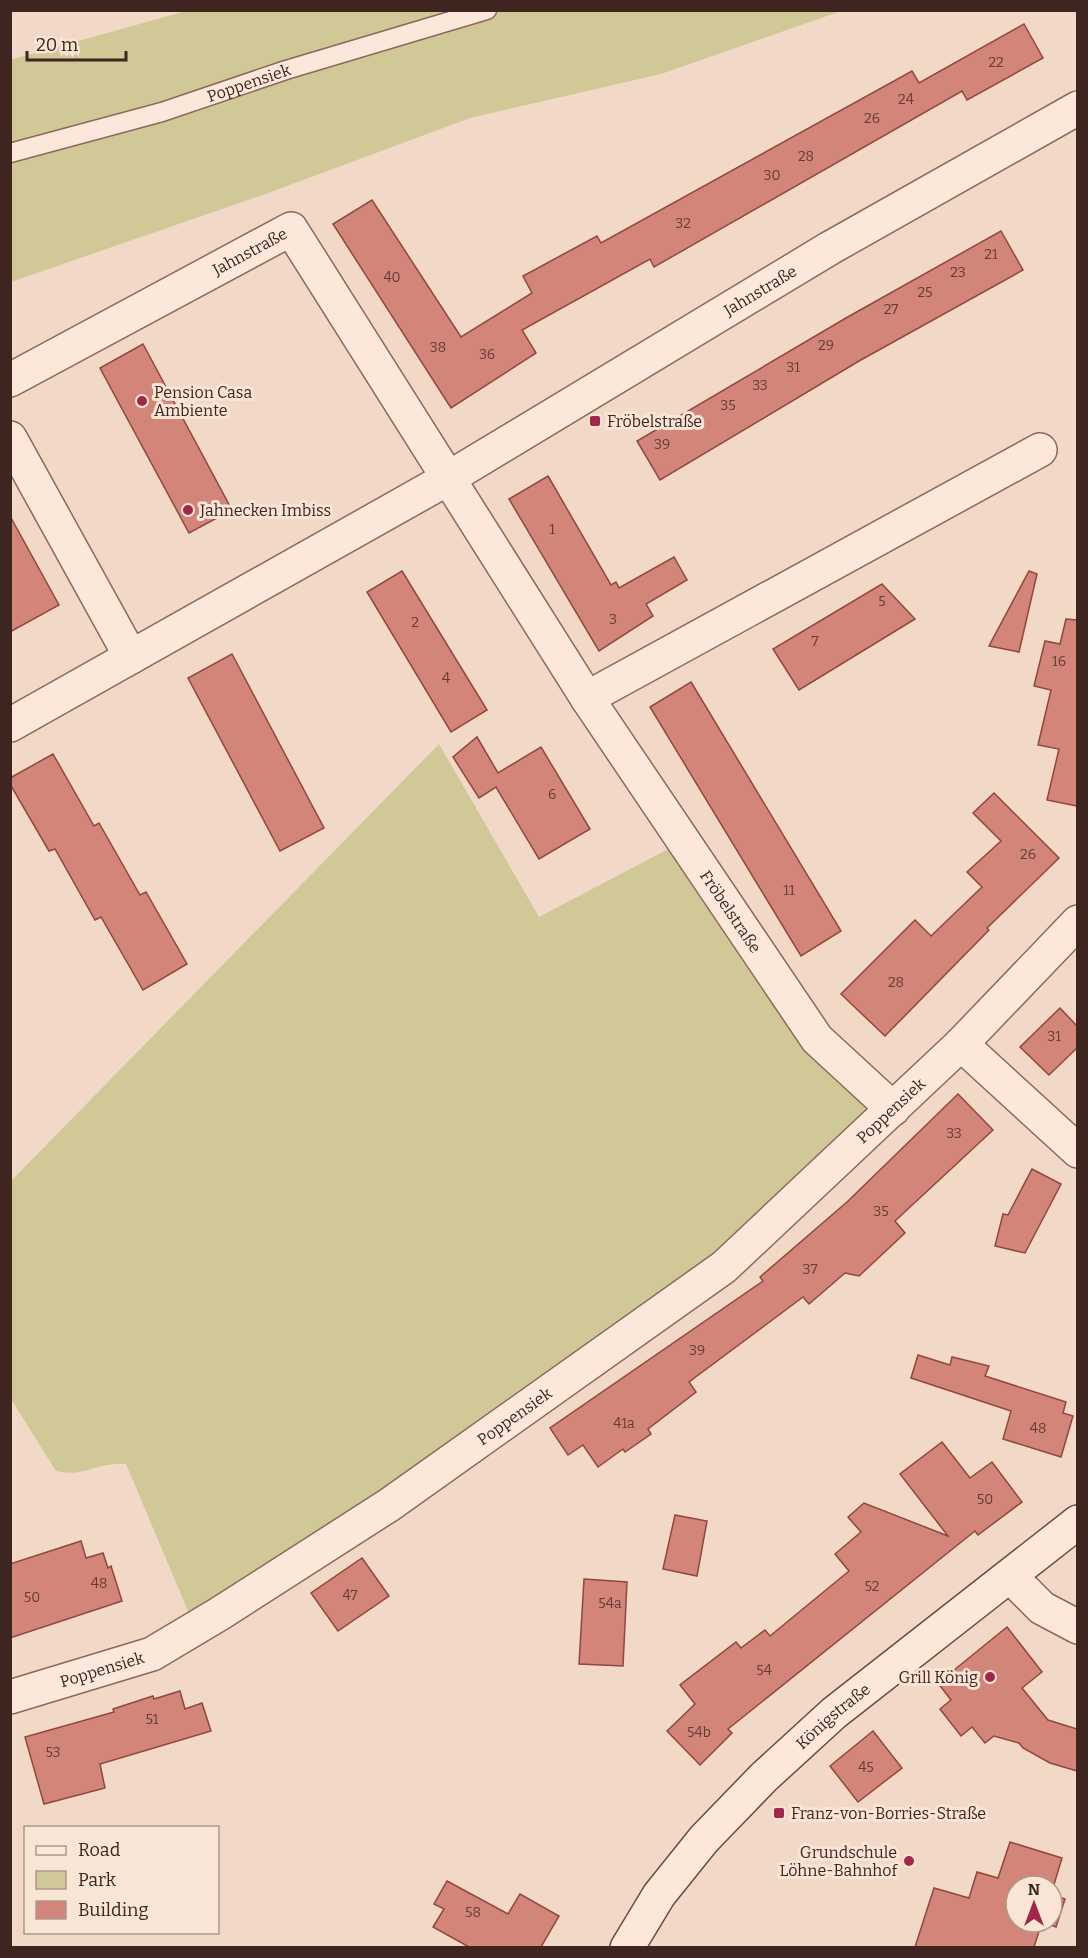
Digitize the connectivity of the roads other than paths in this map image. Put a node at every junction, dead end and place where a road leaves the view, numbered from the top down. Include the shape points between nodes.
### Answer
1 (487, 10) edge
2 (1077, 108) edge
3 (10, 153) edge
4 (10, 380) edge
5 (10, 438) edge
6 (1040, 450) dead end
7 (447, 479) junction
8 (131, 657) junction
9 (587, 698) junction
10 (10, 725) edge
11 (1077, 922) edge
12 (962, 1044) junction
13 (893, 1109) junction
14 (1077, 1151) edge
15 (1077, 1522) edge
16 (1010, 1576) junction
17 (1077, 1627) edge
18 (10, 1697) edge
19 (627, 1947) edge

1 - 3 lane, Poppensiek via 162,112
2 - 7 street, Jahnstraße via 830,248
4 - 7 street, Jahnstraße via 291,229
5 - 8 street
6 - 9 street
7 - 8 street, Jahnstraße
7 - 9 street, Fröbelstraße
8 - 10 street, Jahnstraße
9 - 13 street, Fröbelstraße via 817,1040
11 - 12 street, Poppensiek
12 - 13 street, Poppensiek
12 - 14 street
13 - 18 street, Poppensiek via 724,1267 389,1505 152,1654
15 - 16 street, Königstraße
16 - 17 street via 1042,1608
16 - 19 street, Königstraße via 834,1713 764,1777 698,1847 659,1896

